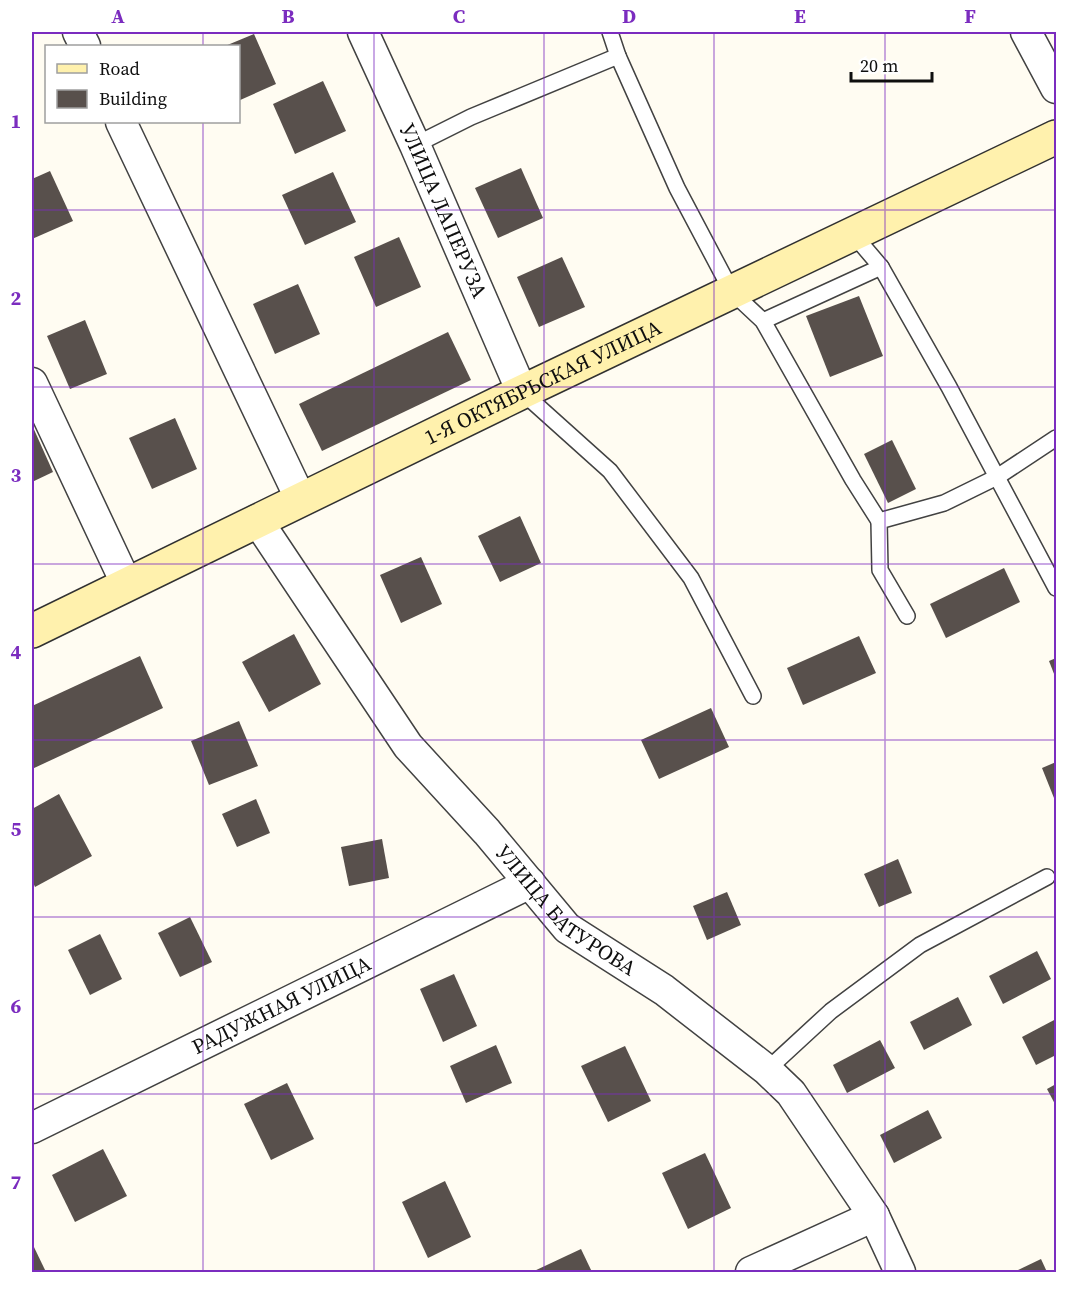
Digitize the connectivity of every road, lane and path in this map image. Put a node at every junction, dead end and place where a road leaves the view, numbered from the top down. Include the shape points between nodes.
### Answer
1 (363, 32) edge
2 (610, 32) edge
3 (1026, 32) edge
4 (618, 56) junction
5 (1056, 88) edge
6 (121, 123) edge
7 (1056, 137) edge
8 (415, 145) junction
9 (853, 234) junction
10 (881, 267) junction
11 (732, 292) junction
12 (764, 321) junction
13 (32, 383) edge
14 (522, 392) junction
15 (1056, 438) edge
16 (997, 477) junction
17 (301, 500) junction
18 (257, 520) junction
19 (879, 521) junction
20 (127, 585) junction
21 (1056, 588) edge
22 (907, 616) dead end
23 (32, 631) edge
24 (753, 696) dead end
25 (1047, 877) dead end
26 (530, 883) junction
27 (767, 1070) junction
28 (32, 1128) edge
29 (874, 1216) junction
30 (752, 1272) edge
31 (900, 1272) edge

1 - 8 street, УЛИЦА ЛАПЕРУЗА
2 - 4 lane
3 - 5 street
4 - 8 lane via 471,117
4 - 11 lane via 677,188
6 - 17 street
7 - 9 street, 1-Я ОКТЯБРЬСКАЯ УЛИЦА
8 - 14 street, УЛИЦА ЛАПЕРУЗА
9 - 10 lane
9 - 11 street, 1-Я ОКТЯБРЬСКАЯ УЛИЦА
10 - 12 lane
10 - 16 lane
11 - 12 lane
11 - 14 street, 1-Я ОКТЯБРЬСКАЯ УЛИЦА
12 - 19 lane
13 - 20 street
14 - 17 street, 1-Я ОКТЯБРЬСКАЯ УЛИЦА
14 - 24 lane via 610,471 692,578
15 - 16 lane
16 - 19 lane via 944,503
16 - 21 lane
17 - 18 street, 1-Я ОКТЯБРЬСКАЯ УЛИЦА
18 - 20 street, 1-Я ОКТЯБРЬСКАЯ УЛИЦА
18 - 26 street, УЛИЦА БАТУРОВА via 408,746
19 - 22 lane via 880,570
20 - 23 street, 1-Я ОКТЯБРЬСКАЯ УЛИЦА
25 - 27 lane via 920,945 831,1011
26 - 27 street, УЛИЦА БАТУРОВА via 567,928 664,990
26 - 28 street, РАДУЖНАЯ УЛИЦА
27 - 29 street, УЛИЦА БАТУРОВА via 791,1093
29 - 30 street
29 - 31 street, УЛИЦА БАТУРОВА

